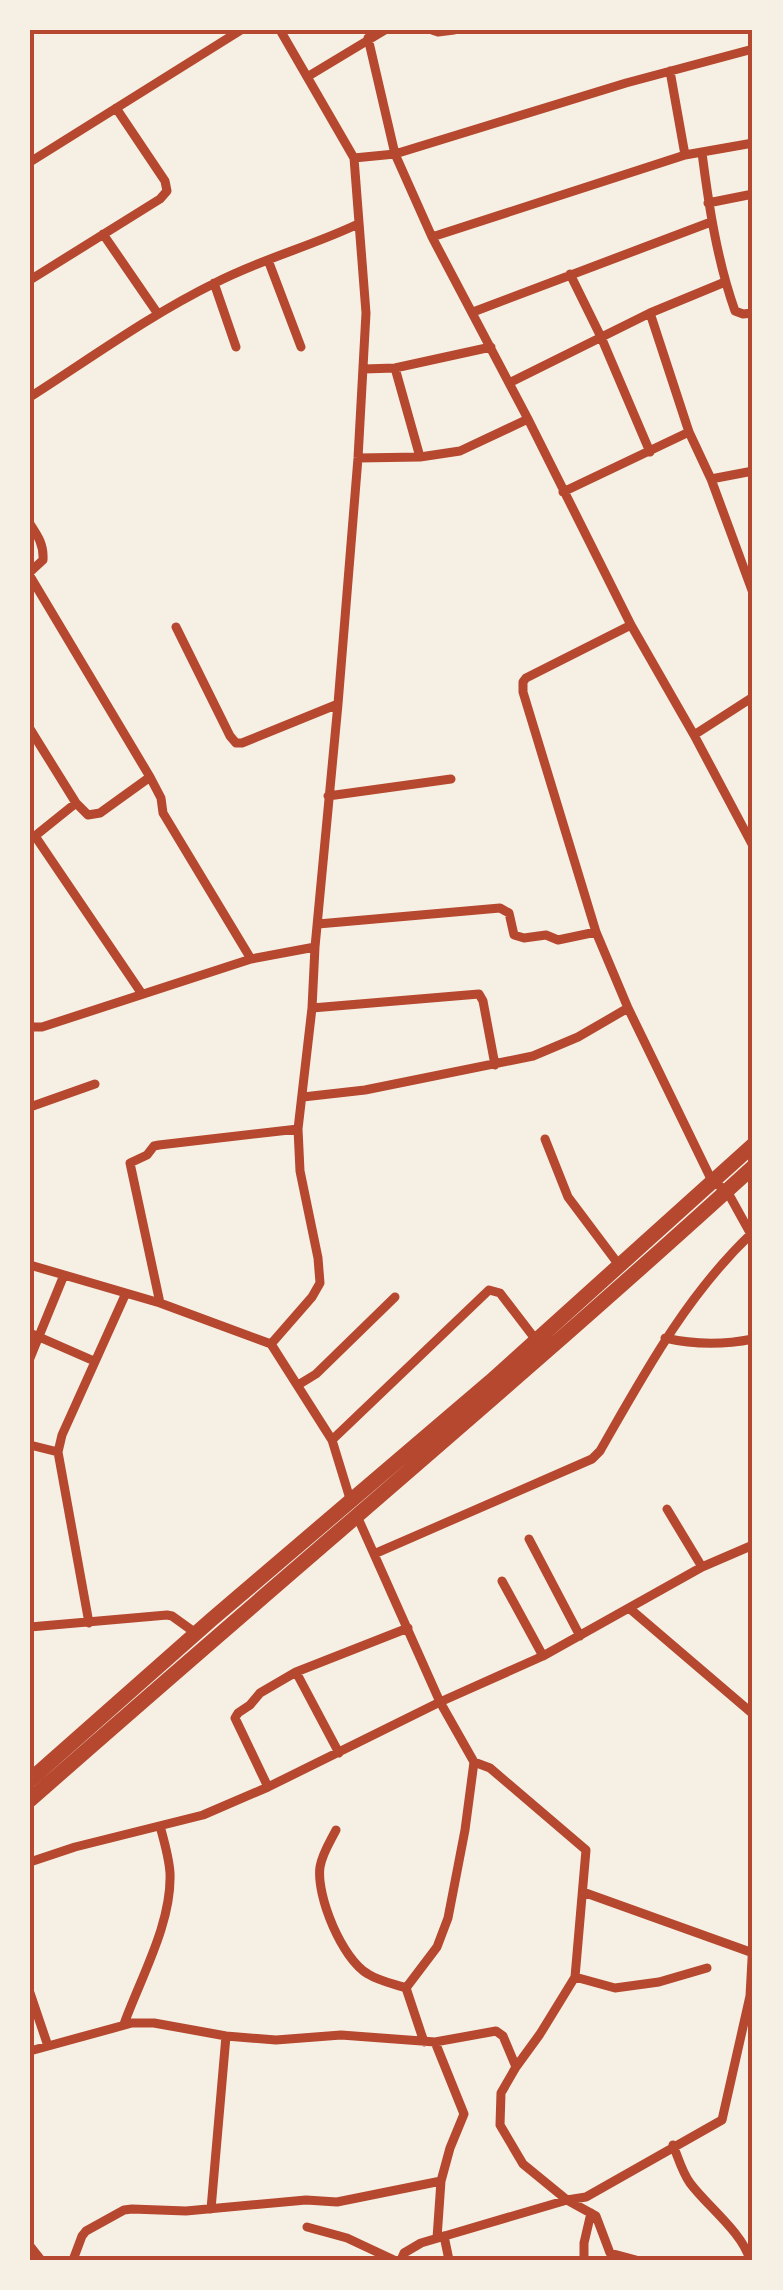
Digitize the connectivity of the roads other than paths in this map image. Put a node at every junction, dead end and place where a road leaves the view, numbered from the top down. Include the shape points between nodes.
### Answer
1 (242, 30) edge
2 (280, 30) edge
3 (384, 30) edge
4 (432, 30) edge
5 (454, 30) edge
6 (368, 38) junction
7 (753, 49) edge
8 (670, 70) junction
9 (307, 77) junction
10 (116, 108) junction
11 (753, 143) edge
12 (702, 153) junction
13 (395, 154) junction
14 (686, 156) junction
15 (354, 158) junction
16 (30, 162) edge
17 (753, 194) edge
18 (708, 203) junction
19 (711, 222) junction
20 (358, 224) junction
21 (103, 234) junction
22 (432, 238) junction
23 (268, 260) junction
24 (570, 274) junction
25 (30, 280) edge
26 (725, 282) junction
27 (214, 283) junction
28 (473, 312) junction
29 (650, 313) junction
30 (753, 313) edge
31 (158, 314) junction
32 (602, 337) junction
33 (236, 347) dead end
34 (491, 347) junction
35 (301, 348) dead end
36 (395, 368) junction
37 (364, 369) junction
38 (509, 382) junction
39 (30, 397) edge
40 (528, 418) junction
41 (690, 432) junction
42 (650, 452) junction
43 (420, 457) junction
44 (358, 458) junction
45 (753, 471) edge
46 (711, 479) junction
47 (563, 492) junction
48 (30, 524) edge
49 (30, 574) edge
50 (752, 588) edge
51 (630, 625) junction
52 (176, 627) dead end
53 (753, 698) edge
54 (338, 704) junction
55 (30, 729) edge
56 (694, 735) junction
57 (150, 777) junction
58 (450, 778) dead end
59 (328, 796) junction
60 (76, 802) junction
61 (33, 838) edge
62 (753, 846) edge
63 (318, 924) junction
64 (596, 932) junction
65 (315, 947) junction
66 (250, 959) junction
67 (142, 994) junction
68 (312, 1008) junction
69 (628, 1008) junction
70 (30, 1027) edge
71 (496, 1065) junction
72 (95, 1084) dead end
73 (303, 1097) junction
74 (30, 1107) edge
75 (298, 1129) junction
76 (545, 1139) dead end
77 (753, 1145) edge
78 (753, 1168) edge
79 (712, 1181) junction
80 (727, 1191) junction
81 (752, 1236) edge
82 (30, 1265) edge
83 (619, 1265) junction
84 (64, 1275) junction
85 (126, 1293) junction
86 (394, 1298) dead end
87 (160, 1303) junction
88 (34, 1334) edge
89 (665, 1338) junction
90 (753, 1339) edge
91 (536, 1340) junction
92 (270, 1344) junction
93 (30, 1358) edge
94 (94, 1362) junction
95 (298, 1385) junction
96 (332, 1440) junction
97 (30, 1445) edge
98 (58, 1452) junction
99 (354, 1508) junction
100 (667, 1509) dead end
101 (529, 1539) dead end
102 (753, 1545) edge
103 (374, 1554) junction
104 (702, 1566) junction
105 (502, 1581) dead end
106 (629, 1608) junction
107 (89, 1624) junction
108 (30, 1627) edge
109 (408, 1628) junction
110 (196, 1634) junction
111 (580, 1636) junction
112 (543, 1656) junction
113 (296, 1672) junction
114 (440, 1702) junction
115 (753, 1714) edge
116 (339, 1754) junction
117 (474, 1762) junction
118 (36, 1776) edge
119 (268, 1788) junction
120 (30, 1800) edge
121 (160, 1826) junction
122 (336, 1830) dead end
123 (30, 1862) edge
124 (582, 1892) junction
125 (753, 1941) edge
126 (753, 1952) edge
127 (707, 1968) dead end
128 (574, 1977) junction
129 (406, 1988) junction
130 (30, 1993) edge
131 (124, 2024) junction
132 (226, 2036) junction
133 (430, 2042) junction
134 (48, 2046) junction
135 (30, 2051) edge
136 (516, 2067) junction
137 (674, 2145) junction
138 (441, 2181) junction
139 (566, 2200) junction
140 (210, 2209) junction
141 (592, 2213) junction
142 (307, 2227) dead end
143 (440, 2238) junction
144 (30, 2246) edge
145 (610, 2256) edge
146 (41, 2260) edge
147 (74, 2260) edge
148 (398, 2260) edge
149 (449, 2260) edge
150 (584, 2260) edge
151 (636, 2260) edge
152 (750, 2260) edge

1 - 10 street
2 - 9 street
3 - 6 street
4 - 5 street
6 - 9 street
6 - 13 street
7 - 8 street
8 - 13 street
8 - 14 street
9 - 15 street
10 - 16 street
10 - 21 street via 167,191
11 - 12 street
12 - 14 street
12 - 18 street
13 - 15 street
13 - 22 street
14 - 22 street
15 - 20 street
17 - 18 street
18 - 19 street
19 - 24 street
19 - 26 street
20 - 23 street
20 - 37 street
21 - 25 street
21 - 31 street
22 - 28 street
23 - 27 street
23 - 35 street
24 - 28 street
24 - 32 street
26 - 29 street
26 - 30 street via 735,311
27 - 31 street
27 - 33 street
28 - 34 street
29 - 32 street
29 - 41 street
31 - 39 street
32 - 38 street
32 - 42 street
34 - 36 street
34 - 38 street
36 - 37 street
36 - 43 street
37 - 44 street
38 - 40 street
40 - 43 street via 460,451
40 - 47 street
41 - 42 street
41 - 46 street
42 - 47 street
43 - 44 street
44 - 54 street
45 - 46 street
46 - 50 street
47 - 51 street
48 - 49 street via 44,554
49 - 57 street
51 - 56 street
51 - 64 street via 522,686
52 - 54 street via 236,743
53 - 56 street
54 - 59 street
55 - 60 street
56 - 62 street
57 - 60 street via 100,813 88,815
57 - 66 street via 164,813
58 - 59 street
59 - 63 street
60 - 61 street
61 - 67 street
63 - 64 street via 500,908 520,938
63 - 65 street
64 - 69 street
65 - 66 street
65 - 68 street
66 - 67 street
67 - 70 street
68 - 71 street via 479,994
68 - 73 street
69 - 71 street via 555,1048
69 - 79 street
71 - 73 street
72 - 74 street
73 - 75 street
75 - 87 street via 154,1146 130,1163
75 - 92 street via 320,1283
76 - 83 street via 568,1197
77 - 79 highway
78 - 80 highway
79 - 80 street
79 - 83 highway
80 - 81 street
80 - 99 highway via 499,1395
81 - 89 street via 725,1258
82 - 84 street
83 - 91 highway
84 - 85 street
84 - 88 street
85 - 87 street
85 - 94 street
86 - 95 street
87 - 92 street
88 - 93 street
88 - 94 street
89 - 90 street via 710,1344
89 - 103 street via 592,1460
91 - 96 street via 500,1292 490,1290
91 - 99 highway
92 - 95 street
94 - 98 street
95 - 96 street
96 - 99 street
97 - 98 street
98 - 107 street
99 - 103 street
99 - 110 highway
99 - 118 highway
100 - 104 street
101 - 111 street
102 - 104 street
103 - 109 street
104 - 106 street
105 - 112 street
106 - 111 street
106 - 115 street
107 - 108 street
107 - 110 street via 167,1614
109 - 113 street
109 - 114 street
110 - 118 highway
111 - 112 street
112 - 114 street
113 - 116 street
113 - 119 street via 260,1692 236,1716
114 - 116 street
114 - 117 street
116 - 119 street
117 - 124 street via 490,1768 586,1850
117 - 129 street via 448,1918 437,1947
118 - 120 highway
119 - 121 street
121 - 123 street
121 - 131 street via 170,1872 166,1910
122 - 129 street via 321,1860 320,1884 337,1934 365,1973
124 - 126 street
124 - 128 street
125 - 126 street
126 - 137 street via 750,1996 722,2120
127 - 128 street via 616,1988
128 - 136 street
129 - 133 street
130 - 134 street
131 - 132 street
131 - 134 street
132 - 133 street
132 - 140 street
133 - 136 street via 496,2030
133 - 138 street via 464,2114
134 - 135 street
136 - 139 street via 502,2093 500,2125 523,2164
137 - 139 street via 586,2197
137 - 152 street via 688,2180
138 - 140 street via 338,2202
138 - 143 street
139 - 141 street
139 - 143 street
140 - 147 street via 124,2210 86,2232
141 - 145 street
141 - 150 street
142 - 148 street
143 - 148 street
143 - 149 street
144 - 146 street
145 - 151 street

